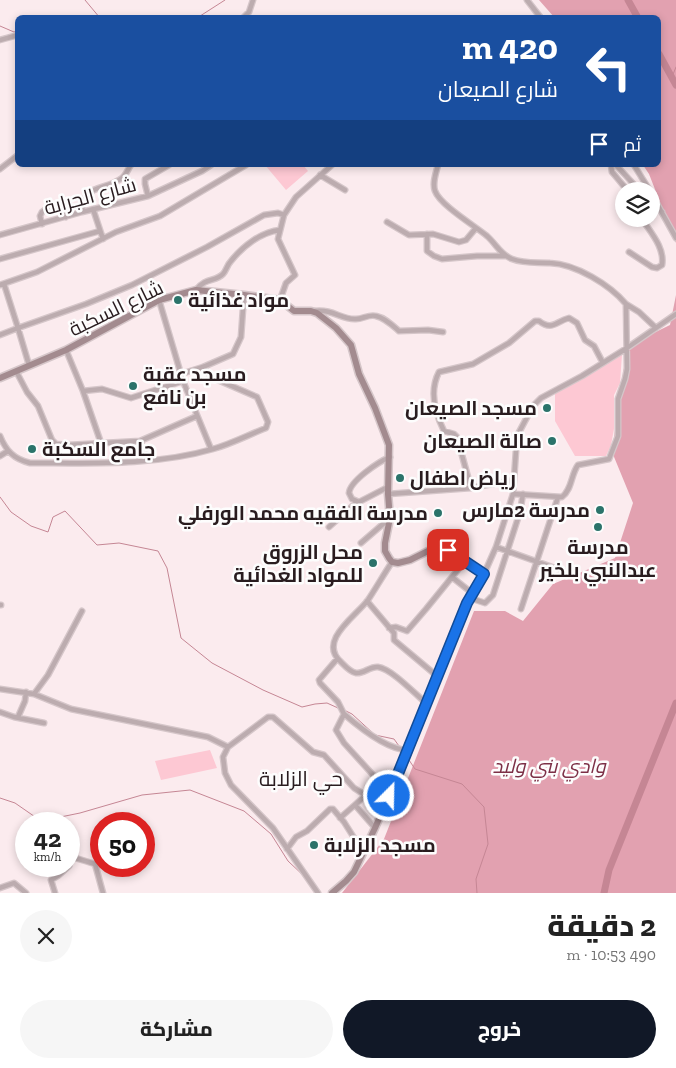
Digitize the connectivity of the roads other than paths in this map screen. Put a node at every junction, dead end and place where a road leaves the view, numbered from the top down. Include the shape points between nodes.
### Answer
1 (253, 0) edge
2 (527, 0) edge
3 (246, 15) edge
4 (539, 15) edge
5 (15, 36) edge
6 (0, 40) edge
7 (15, 157) edge
8 (130, 167) edge
9 (166, 167) edge
10 (208, 167) edge
11 (243, 167) edge
12 (330, 167) edge
13 (438, 167) edge
14 (611, 167) edge
15 (618, 167) edge
16 (635, 167) edge
17 (0, 169) edge
18 (320, 175) junction
19 (620, 182) edge
20 (632, 182) edge
21 (645, 182) edge
22 (345, 190) dead end
23 (148, 196) junction
24 (660, 207) edge
25 (93, 210) junction
26 (660, 210) edge
27 (82, 212) junction
28 (663, 212) junction
29 (284, 215) junction
30 (66, 217) junction
31 (387, 222) dead end
32 (42, 224) junction
33 (647, 227) edge
34 (476, 228) junction
35 (280, 230) junction
36 (100, 231) junction
37 (427, 234) junction
38 (0, 235) edge
39 (676, 238) edge
40 (103, 239) junction
41 (629, 252) dead end
42 (506, 256) junction
43 (0, 259) edge
44 (2, 284) edge
45 (196, 290) junction
46 (244, 295) junction
47 (159, 300) junction
48 (280, 300) junction
49 (626, 304) junction
50 (311, 311) junction
51 (676, 314) edge
52 (18, 328) junction
53 (656, 328) junction
54 (443, 332) dead end
55 (0, 335) edge
56 (627, 348) junction
57 (66, 350) junction
58 (603, 363) junction
59 (29, 365) junction
60 (203, 367) junction
61 (16, 371) junction
62 (181, 374) junction
63 (0, 378) edge
64 (183, 381) junction
65 (83, 391) junction
66 (197, 416) junction
67 (0, 436) edge
68 (140, 441) junction
69 (101, 443) junction
70 (211, 450) junction
71 (8, 451) junction
72 (0, 456) edge
73 (390, 457) junction
74 (147, 460) junction
75 (514, 480) junction
76 (471, 488) junction
77 (388, 490) junction
78 (513, 494) junction
79 (523, 494) junction
80 (558, 497) junction
81 (357, 502) junction
82 (390, 518) junction
83 (329, 527) dead end
84 (361, 542) dead end
85 (496, 547) junction
86 (507, 551) junction
87 (392, 562) junction
88 (465, 562) junction
89 (537, 562) junction
90 (484, 574) junction
91 (577, 576) dead end
92 (452, 578) junction
93 (471, 595) junction
94 (367, 601) junction
95 (520, 609) dead end
96 (82, 611) dead end
97 (389, 628) junction
98 (337, 659) junction
99 (437, 676) junction
100 (0, 688) edge
101 (26, 692) junction
102 (34, 694) junction
103 (426, 703) junction
104 (0, 712) edge
105 (344, 714) junction
106 (18, 717) junction
107 (44, 723) dead end
108 (228, 747) junction
109 (409, 750) junction
110 (366, 794) junction
111 (389, 796) junction
112 (355, 805) junction
113 (383, 810) junction
114 (340, 818) junction
115 (375, 828) junction
116 (287, 848) junction
117 (363, 852) junction
118 (80, 860) edge
119 (56, 877) edge
120 (0, 888) edge
121 (26, 893) edge
122 (55, 893) edge
123 (102, 893) edge
124 (318, 893) edge
125 (332, 893) edge

1 - 3 street
2 - 4 street
5 - 6 street
7 - 17 street
8 - 27 street via 123,178 86,195
9 - 23 street via 145,179
10 - 23 street, شارع الجرابة
11 - 40 street via 166,213
12 - 18 street
13 - 34 street via 434,185 436,194
14 - 19 street
15 - 20 street
16 - 21 street
18 - 22 street
18 - 29 street
23 - 25 street, شارع الجرابة
24 - 28 street
25 - 27 street, شارع الجرابة
25 - 36 street
26 - 28 street
27 - 30 street, شارع الجرابة
28 - 39 street
29 - 35 street
29 - 52 street via 264,215 132,285
30 - 32 street, شارع الجرابة
30 - 32 street via 57,205 53,205 42,212
31 - 37 street via 408,235
32 - 38 street, شارع الجرابة
33 - 41 street via 658,243 662,265 652,267
34 - 37 street via 466,240 459,242
34 - 42 street
35 - 45 street via 261,235 231,260 221,276 202,282
35 - 48 street via 278,239 294,275 286,283
36 - 40 street
36 - 43 street
37 - 42 street via 428,251 442,259
40 - 44 street via 37,272
42 - 49 street via 533,264 559,264 588,275 609,287
44 - 52 street
45 - 46 main road, شارع السكبة
45 - 47 main road, شارع السكبة
46 - 48 main road, شارع السكبة
46 - 60 street via 238,346 232,355
47 - 57 main road, شارع السكبة
47 - 62 street
48 - 50 main road, شارع السكبة via 294,311
49 - 53 street
49 - 56 street
50 - 54 street via 325,310 356,319 376,316 388,321 398,331
50 - 73 main road via 336,328 351,346 359,374 389,445
51 - 53 street
52 - 55 street
52 - 59 street
53 - 56 street
56 - 58 street
56 - 80 street via 626,379 618,401 618,436 610,459 578,465 566,494
57 - 59 main road, شارع السكبة
57 - 65 street
58 - 75 street via 541,398 533,406 517,436
58 - 76 street via 577,323 569,318 547,326 535,321 509,343 473,364 439,372 433,387 436,408 444,431 457,437
59 - 61 main road, شارع السكبة
60 - 62 street
60 - 70 street via 211,377 257,397 268,422 266,428
61 - 63 main road, شارع السكبة
61 - 69 street via 38,406 54,442 69,445
62 - 64 street
64 - 65 street via 131,398 102,389
64 - 66 street
65 - 69 street
66 - 68 street
66 - 70 street
67 - 71 street
68 - 69 street
68 - 74 street
70 - 74 street
71 - 72 street
71 - 74 street via 30,463
73 - 77 main road
73 - 81 street via 375,464 350,487 350,496
75 - 76 street
75 - 78 street
76 - 77 street
77 - 81 street
77 - 82 main road
78 - 79 street
78 - 85 street
79 - 80 street
79 - 86 street
80 - 89 street
81 - 83 street
82 - 84 street
82 - 87 main road via 385,551
85 - 86 street
85 - 90 street
86 - 89 street
86 - 93 street via 492,598 486,603
87 - 88 main road via 403,563 428,551 441,549
87 - 94 street
88 - 90 main road
88 - 92 street
89 - 91 street
89 - 95 street
90 - 93 main road
92 - 93 street
92 - 97 street via 407,631
93 - 99 main road
94 - 97 street
94 - 98 street via 338,631 334,648
96 - 102 street via 48,675
97 - 99 street via 394,633 394,640
98 - 103 street via 358,674 373,667 386,670
98 - 105 street via 319,680
99 - 103 main road
100 - 101 street
101 - 102 street
101 - 106 street
102 - 108 street via 71,709 208,736
103 - 109 main road
104 - 106 street
105 - 109 street via 388,745
105 - 111 street via 336,727 338,733
106 - 107 street
108 - 110 street via 268,717 272,718 313,752 324,755 354,788
108 - 116 street via 223,765 228,779
109 - 111 main road
110 - 112 street
110 - 113 street
111 - 113 main road
112 - 114 street
112 - 115 street
113 - 115 main road
114 - 116 street via 334,809 330,809
114 - 117 street
115 - 117 main road
116 - 124 street
117 - 125 main road via 351,876
118 - 123 street via 95,864
119 - 122 street via 51,880
120 - 121 street via 14,883

